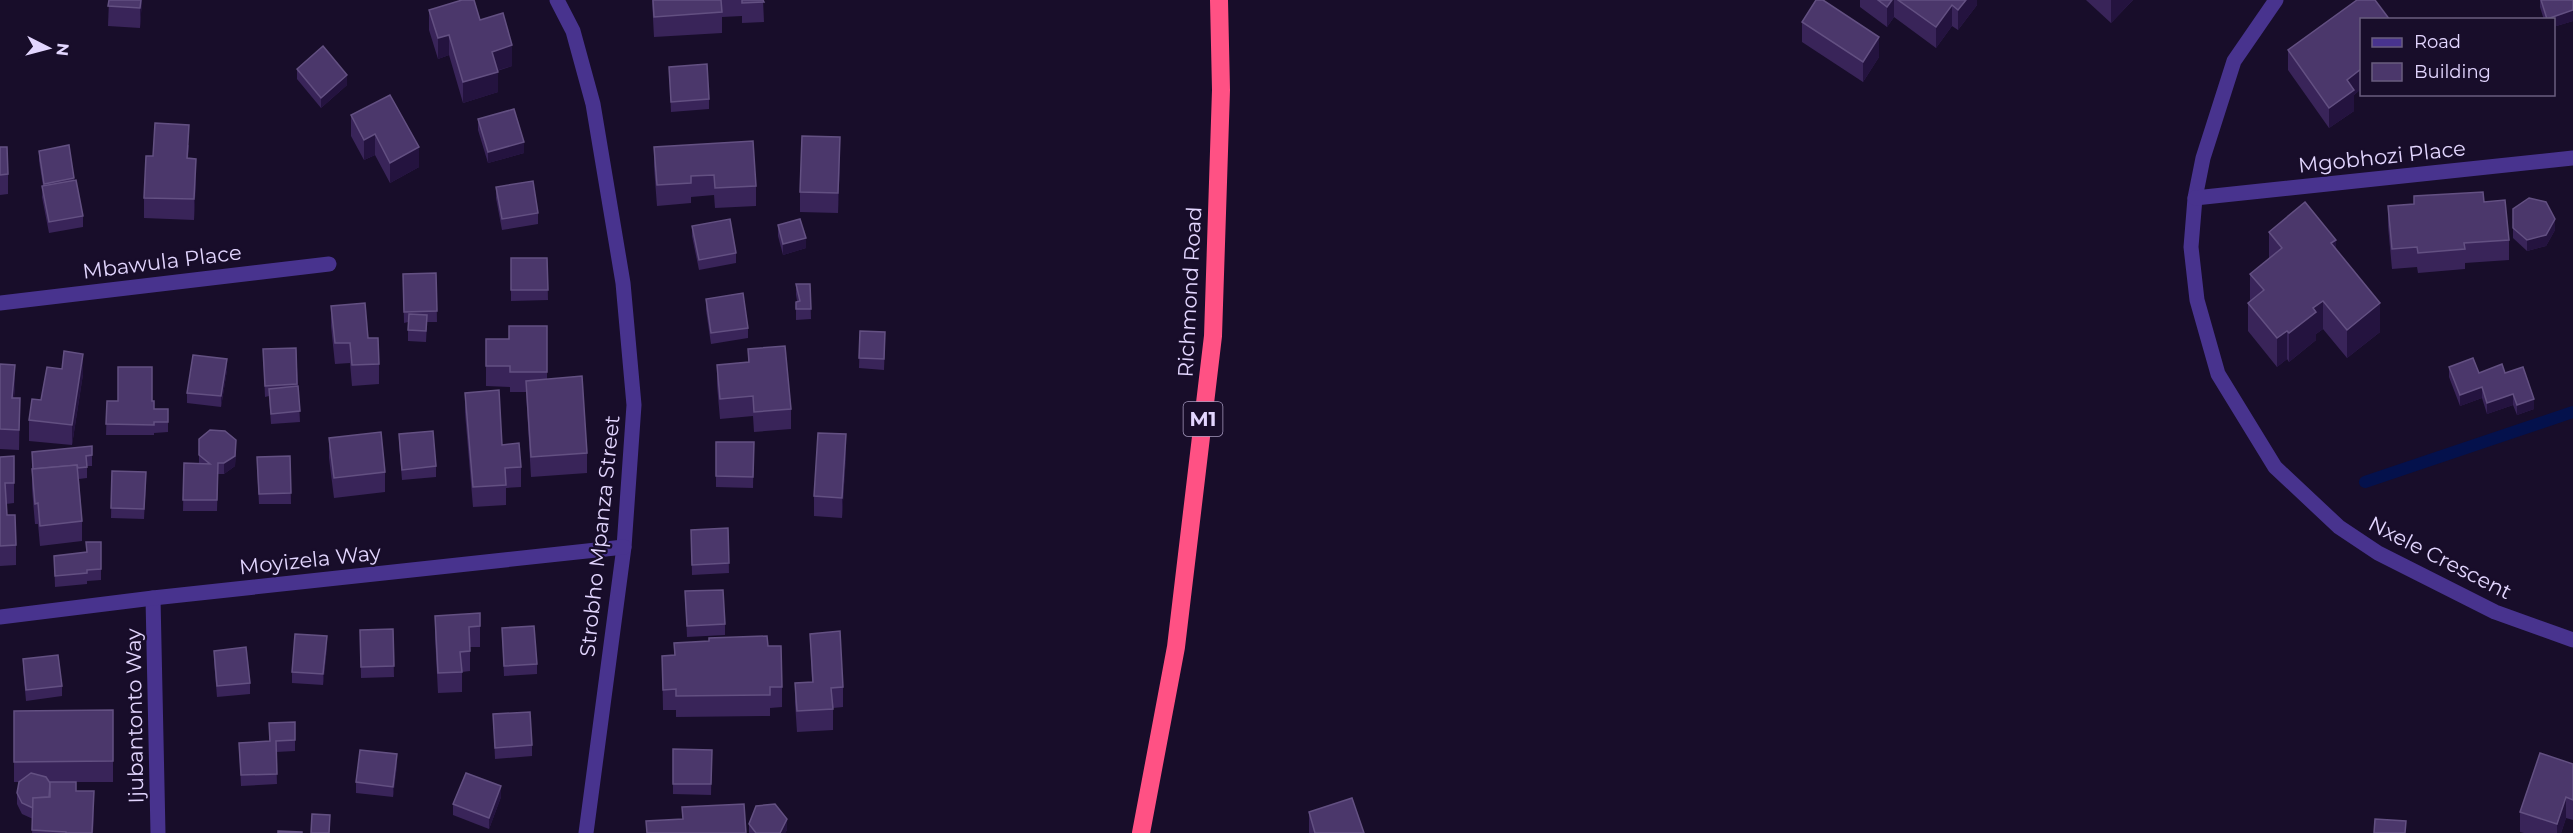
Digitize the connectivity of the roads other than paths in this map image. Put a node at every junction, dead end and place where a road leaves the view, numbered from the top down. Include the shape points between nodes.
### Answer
1 (557, 0) edge
2 (1219, 0) edge
3 (2276, 0) edge
4 (2573, 158) edge
5 (2195, 198) junction
6 (329, 264) dead end
7 (0, 303) edge
8 (624, 548) junction
9 (153, 598) junction
10 (0, 617) edge
11 (2573, 640) edge
12 (158, 833) edge
13 (586, 833) edge
14 (1141, 833) edge

1 - 8 street, Strobho Mpanza Street via 573,31 593,104 623,283 634,405
2 - 14 highway, Richmond Road / M1 via 1221,90 1213,336 1176,647
3 - 5 street, Nxele Crescent via 2234,60 2203,158
4 - 5 street, Mgobhozi Place
5 - 11 street, Nxele Crescent via 2192,247 2197,300 2218,374 2275,467 2339,527 2378,553 2495,612
6 - 7 street, Mbawula Place
8 - 9 street, Moyizela Way
8 - 13 street, Strobho Mpanza Street
9 - 10 street, Moyizela Way
9 - 12 street, Ijubantonto Way

